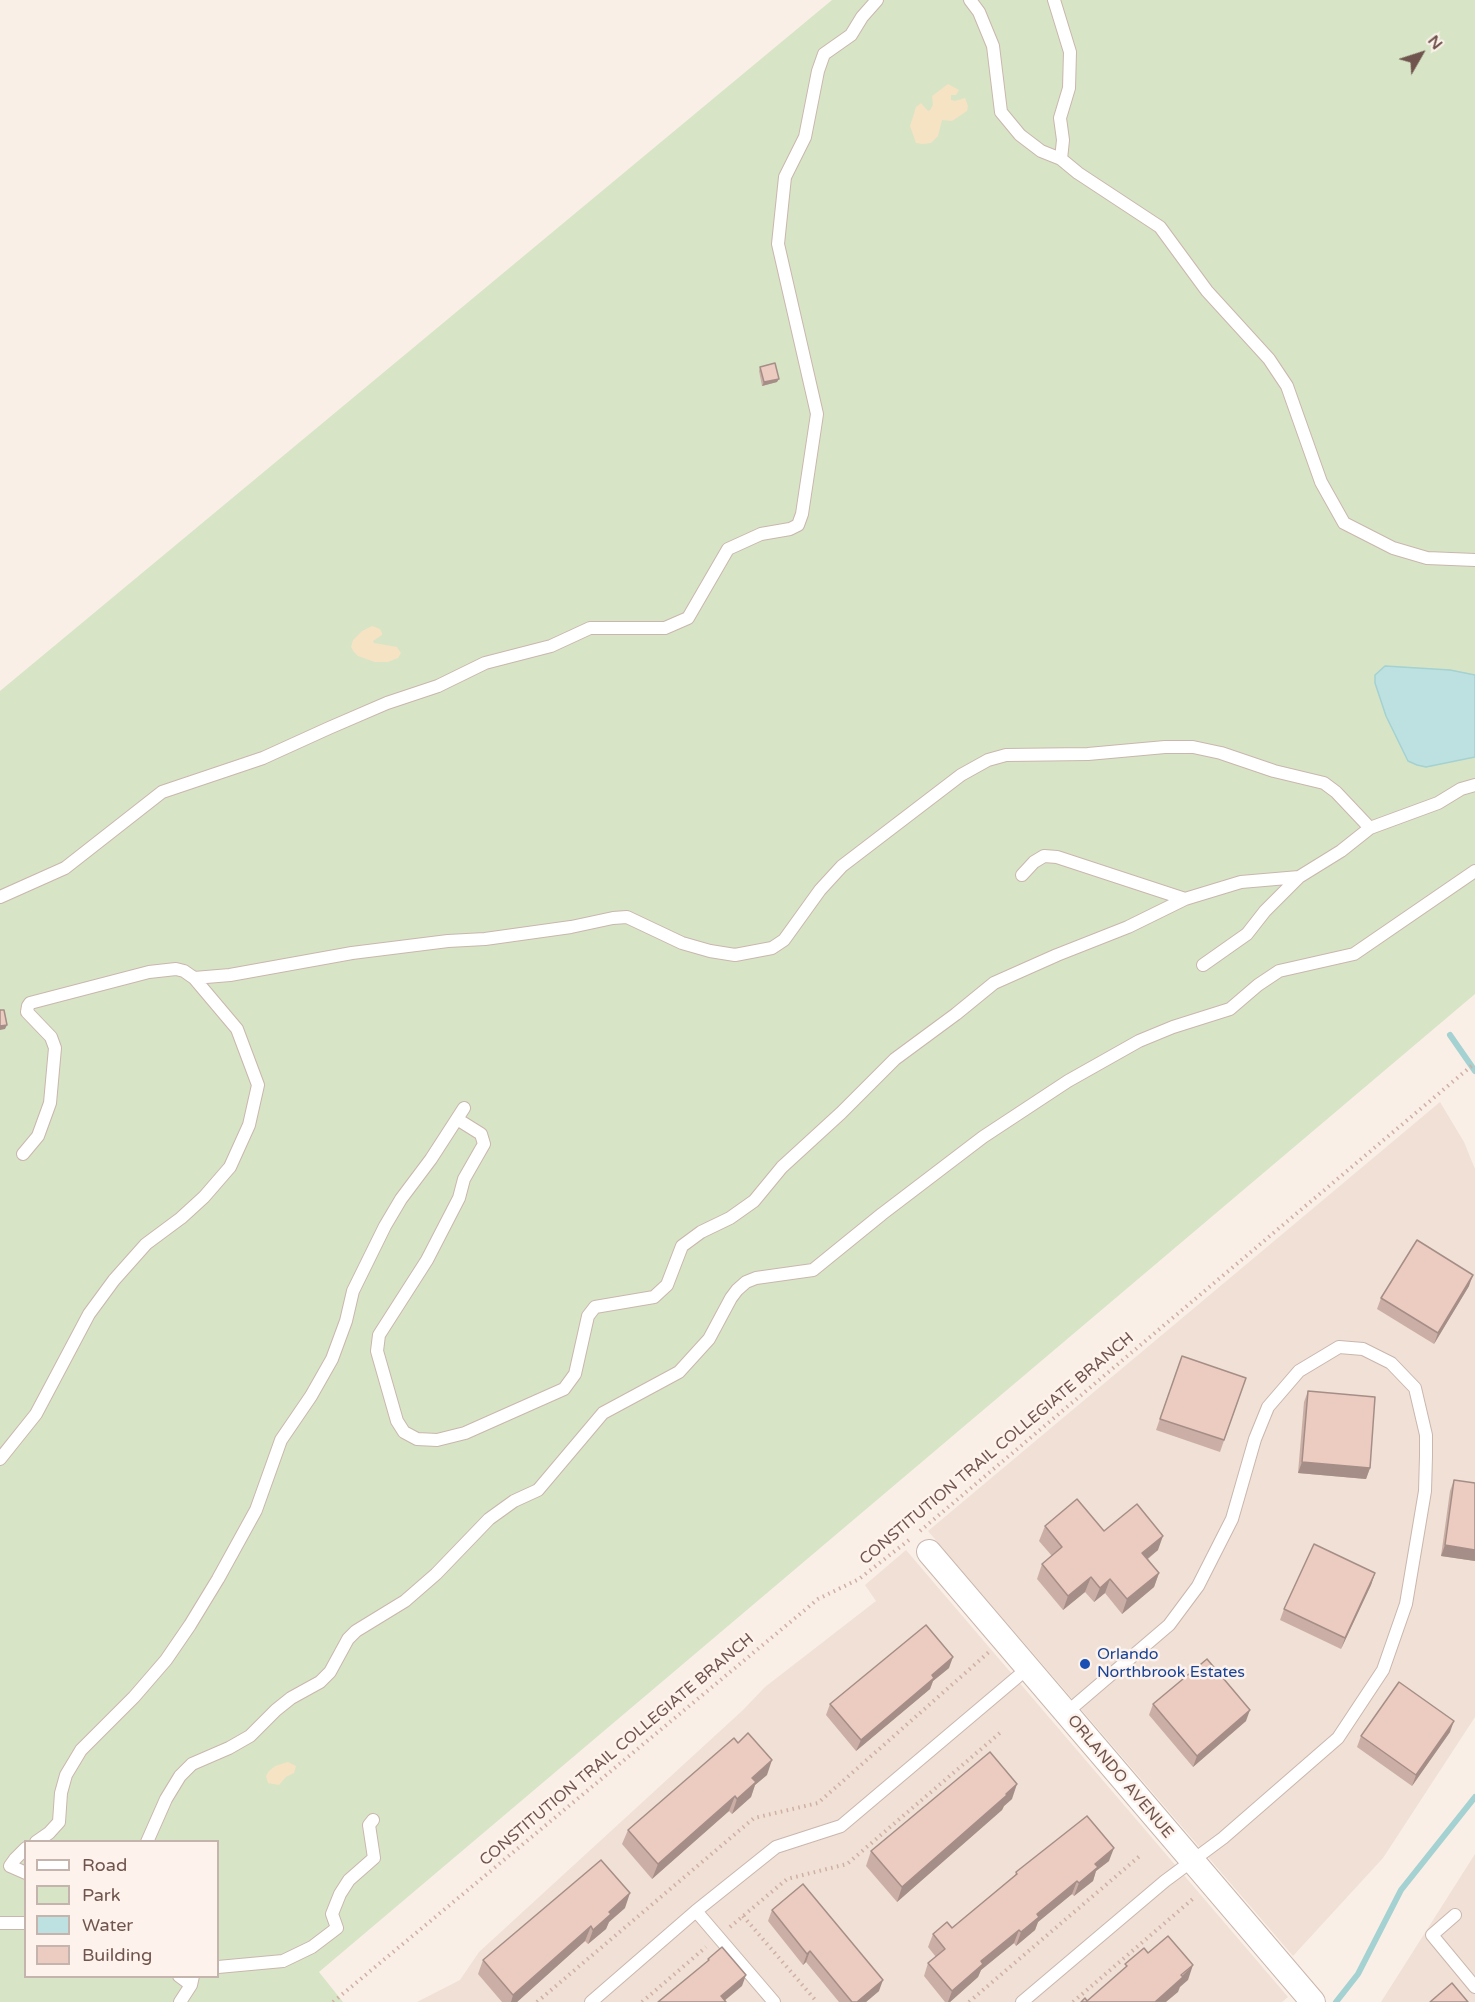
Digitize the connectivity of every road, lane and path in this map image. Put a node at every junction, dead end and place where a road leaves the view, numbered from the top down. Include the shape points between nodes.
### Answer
1 (877, 0) edge
2 (970, 0) edge
3 (1053, 0) edge
4 (1061, 159) junction
5 (1475, 560) edge
6 (1475, 785) edge
7 (1376, 827) junction
8 (1475, 872) edge
9 (1022, 874) dead end
10 (1299, 877) junction
11 (0, 897) edge
12 (1185, 899) junction
13 (1203, 965) dead end
14 (194, 978) junction
15 (1475, 1064) edge
16 (23, 1154) dead end
17 (0, 1459) edge
18 (929, 1551) dead end
19 (1003, 1640) junction
20 (1028, 1668) junction
21 (1066, 1713) junction
22 (1001, 1732) dead end
23 (373, 1820) dead end
24 (39, 1840) edge
25 (148, 1840) edge
26 (24, 1850) edge
27 (1142, 1854) dead end
28 (1191, 1860) junction
29 (23, 1872) edge
30 (1211, 1883) junction
31 (696, 1911) junction
32 (1455, 1915) dead end
33 (743, 1916) junction
34 (0, 1923) edge
35 (24, 1923) edge
36 (718, 1937) junction
37 (219, 1967) edge
38 (192, 1981) edge
39 (1475, 1987) edge
40 (180, 2002) edge
41 (333, 2002) edge
42 (537, 2002) edge
43 (591, 2002) edge
44 (642, 2002) edge
45 (774, 2002) edge
46 (816, 2002) edge
47 (969, 2002) edge
48 (1022, 2002) edge
49 (1073, 2002) edge
50 (1313, 2002) edge

1 - 11 lane via 851,35 824,54 805,137 785,177 778,244 817,414 798,525 761,534 728,549 688,618 665,628 590,628 551,646 484,663 263,758 162,792 65,868
2 - 4 lane via 993,46 1001,112 1020,135 1041,151
3 - 4 lane via 1070,52 1069,88 1060,118
4 - 5 lane via 1160,227 1208,291 1269,359 1287,386 1321,482 1344,523 1416,555
6 - 7 lane
7 - 10 lane
7 - 14 lane via 1323,783 1193,747 1006,755 988,759 961,775 842,866 784,940 772,948 735,955 710,951 682,943 627,917 485,939 352,952
8 - 25 lane via 1354,954 1279,971 1230,1009 1139,1041 1068,1081 983,1137 813,1270 746,1282 731,1298 709,1340 679,1372 603,1413 538,1491 514,1501 489,1519 405,1601 356,1631 320,1682 291,1698 250,1736 192,1764 166,1799
9 - 12 lane via 1044,856 1058,857
10 - 12 lane via 1241,882
10 - 13 lane via 1247,934
12 - 24 lane via 994,983 895,1059 782,1167 754,1201 682,1246 667,1284 654,1297 595,1307 588,1316 575,1374 564,1389 465,1433 437,1440 417,1439 404,1432 397,1421 377,1351 379,1335 427,1260 484,1144 482,1134 460,1113 385,1226 353,1291 332,1359 281,1440 256,1510 218,1579 166,1660 81,1750 66,1774 59,1822
14 - 16 lane via 176,969 149,972 28,1006 29,1015 51,1037 55,1048 50,1103 38,1136
14 - 17 lane via 237,1029 258,1085 249,1125 230,1167 217,1183 182,1218 146,1244 114,1280 89,1314 36,1414
15 - 41 path, CONSTITUTION TRAIL COLLEGIATE BRANCH via 887,1558 859,1579 818,1599
18 - 19 street, ORLANDO AVENUE
19 - 20 street, ORLANDO AVENUE
19 - 42 path via 818,1803 754,1818
20 - 21 street, ORLANDO AVENUE
20 - 31 lane via 841,1826 776,1847
21 - 28 street, ORLANDO AVENUE
21 - 28 lane via 1169,1624 1198,1586 1232,1519 1268,1407 1299,1371 1339,1347 1363,1348 1391,1363 1414,1388 1426,1435 1426,1456 1425,1491 1406,1604 1383,1670 1338,1738
22 - 33 path via 847,1864 787,1880
23 - 37 lane via 369,1825 374,1858 349,1880 340,1894 332,1914 337,1928 312,1947 283,1961
26 - 29 lane via 10,1866
27 - 47 path
28 - 30 street, ORLANDO AVENUE
28 - 48 lane
30 - 49 path
30 - 50 street, ORLANDO AVENUE
31 - 36 lane
31 - 43 lane
32 - 39 lane via 1432,1935
33 - 36 path
33 - 46 path
34 - 35 lane
36 - 44 path
36 - 45 lane
38 - 40 lane

